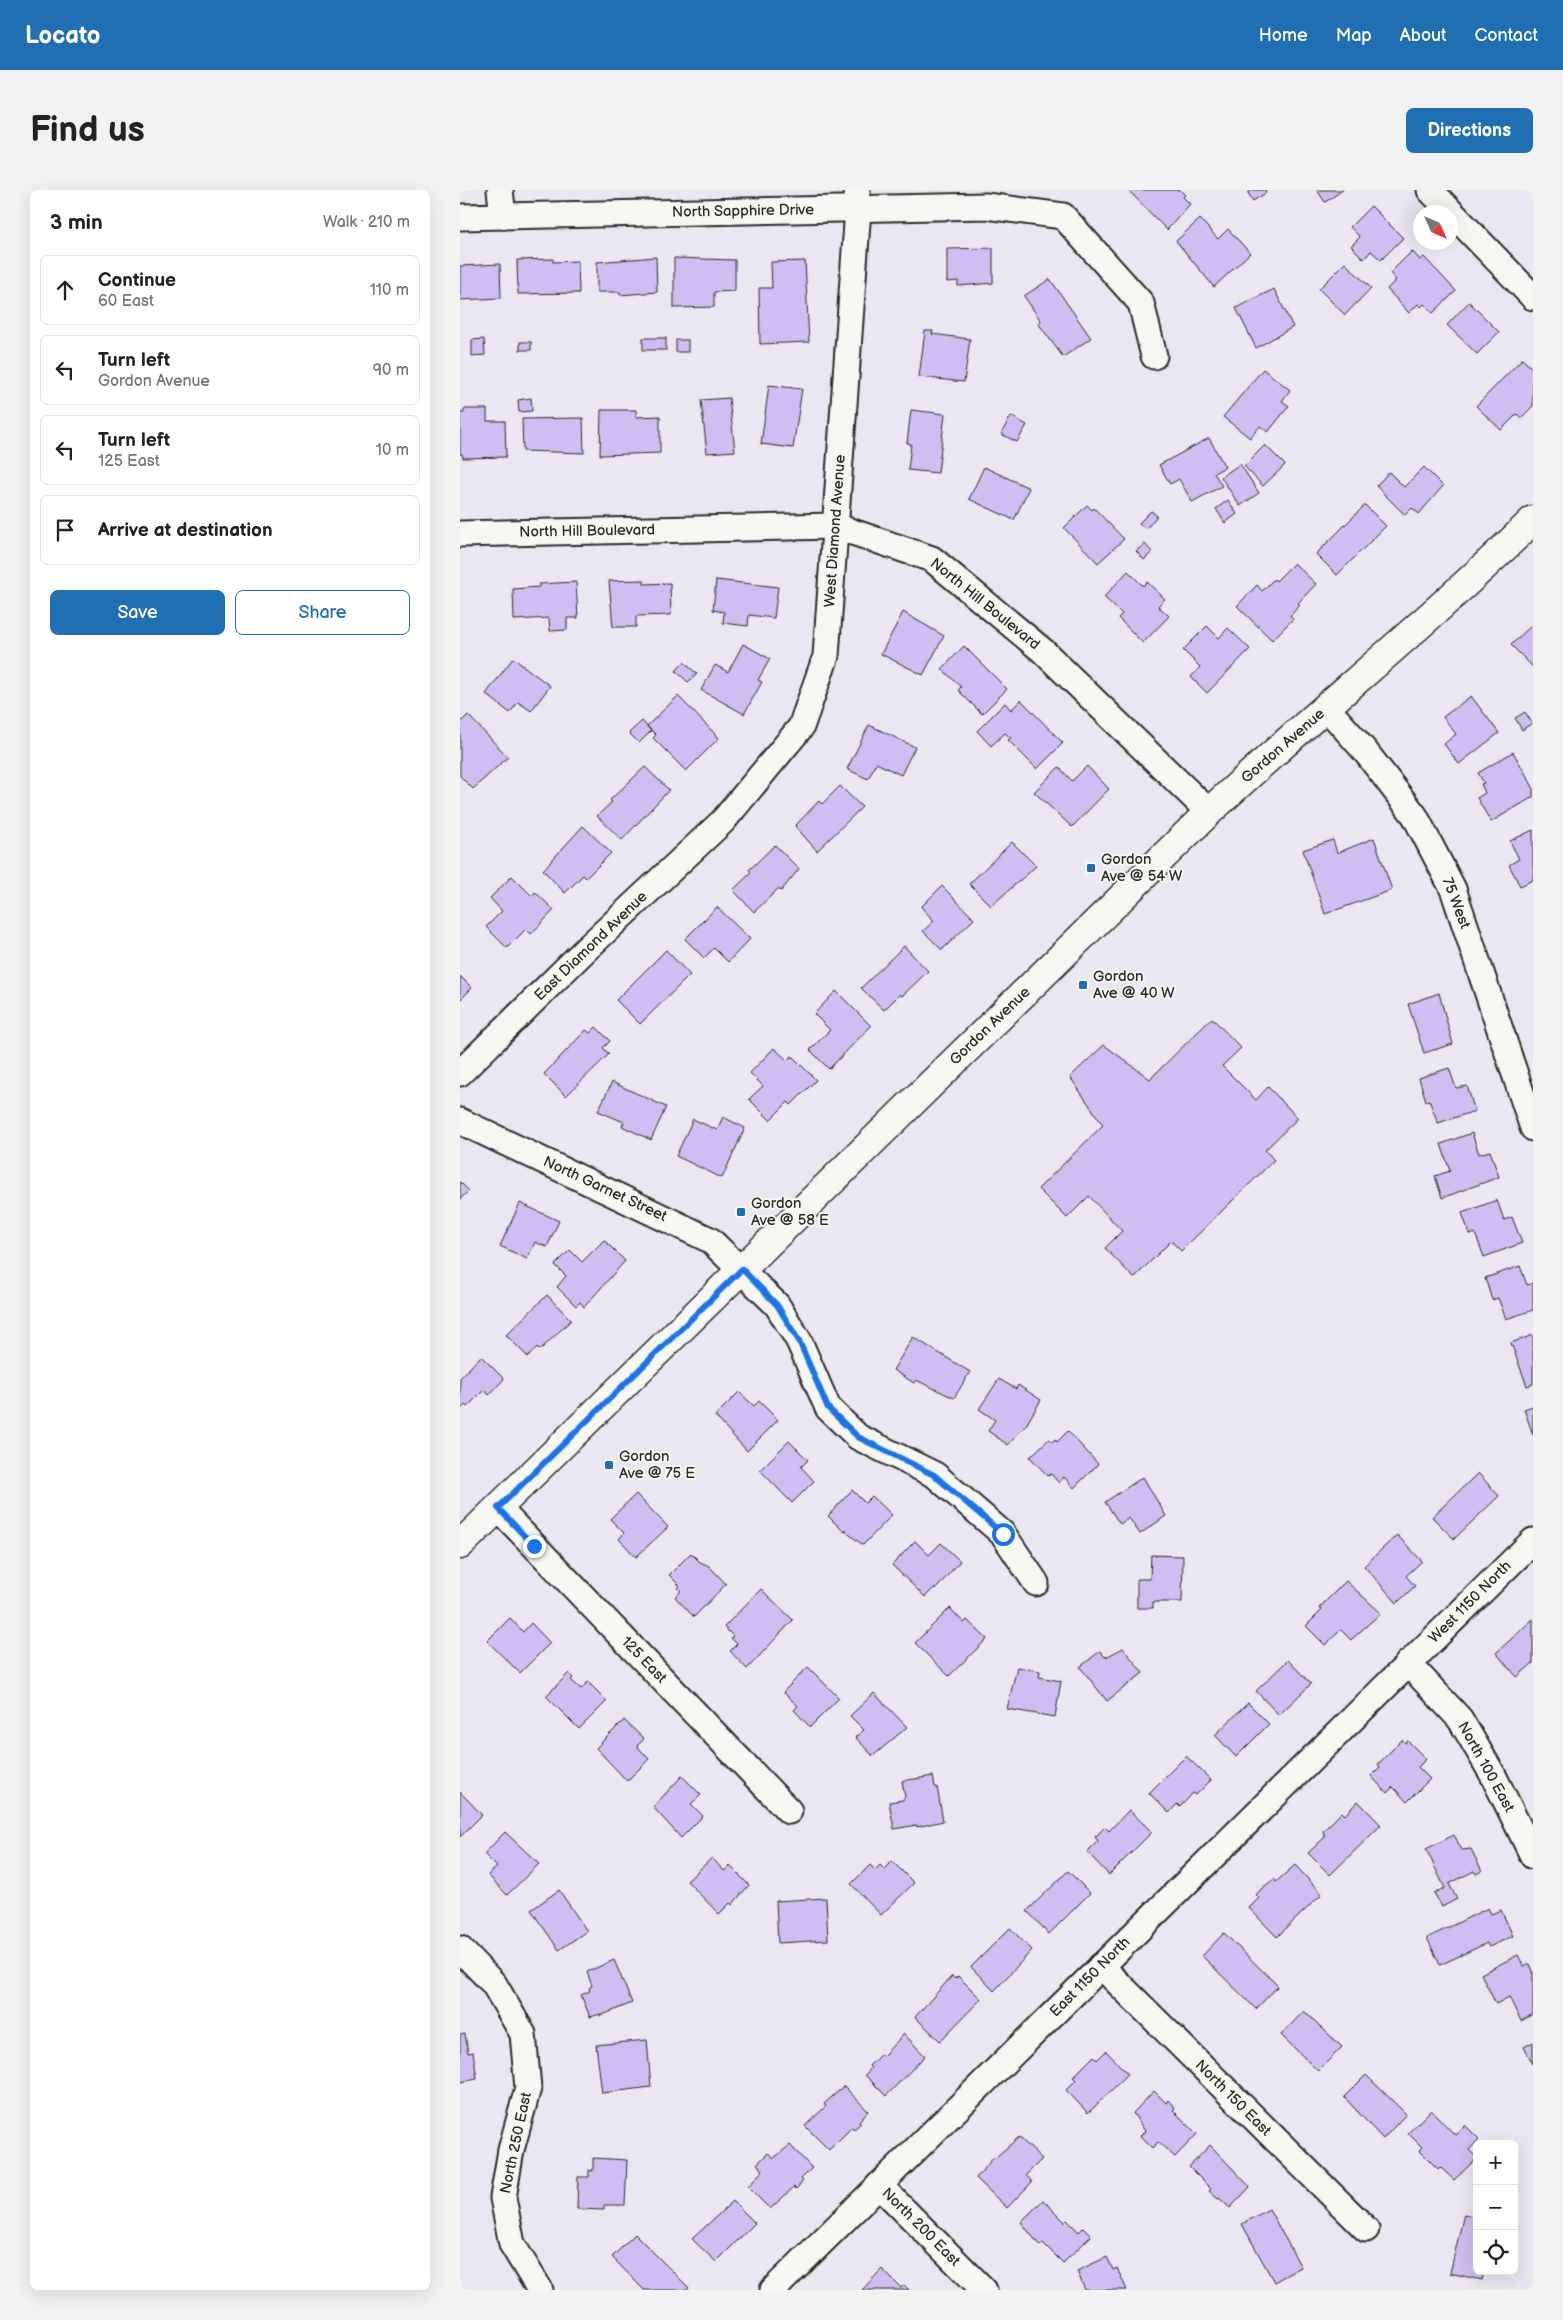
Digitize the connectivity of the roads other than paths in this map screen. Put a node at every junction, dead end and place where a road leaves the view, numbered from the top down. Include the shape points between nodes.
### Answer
1 (500, 190) edge
2 (1430, 190) edge
3 (858, 199) edge
4 (503, 216) junction
5 (460, 217) edge
6 (1533, 297) edge
7 (1154, 356) dead end
8 (1532, 523) edge
9 (835, 526) junction
10 (460, 534) edge
11 (1326, 707) junction
12 (1210, 812) junction
13 (723, 821) joint
14 (460, 1073) edge
15 (460, 1121) edge
16 (1533, 1128) edge
17 (742, 1269) junction
18 (498, 1508) junction
19 (1533, 1541) edge
20 (460, 1545) edge
21 (1036, 1583) dead end
22 (1408, 1663) junction
23 (790, 1811) dead end
24 (1533, 1856) edge
25 (460, 1949) edge
26 (1101, 1966) junction
27 (879, 2185) junction
28 (1366, 2229) dead end
29 (540, 2290) edge
30 (773, 2290) edge
31 (984, 2290) edge

1 - 4 street
2 - 6 street
3 - 4 street, North Sapphire Drive
3 - 7 street, North Sapphire Drive via 986,206 1063,216 1141,303
3 - 9 street, West Diamond Avenue
4 - 5 street, North Sapphire Drive
8 - 11 main road, Gordon Avenue via 1427,621
9 - 10 street, North Hill Boulevard
9 - 12 street, North Hill Boulevard via 932,559 1043,651
9 - 13 street, West Diamond Avenue via 826,656 800,727
11 - 12 main road, Gordon Avenue
11 - 16 street, 75 West via 1416,816 1453,889
12 - 17 main road, Gordon Avenue
13 - 14 street, East Diamond Avenue
15 - 17 street, North Garnet Street via 710,1240
17 - 18 main road, Gordon Avenue
17 - 21 street, North Garnet Street via 777,1305 799,1341 828,1408 858,1437 934,1475 1003,1534
18 - 20 main road, Gordon Avenue
18 - 23 street, 125 East
19 - 22 street, West 1150 North
22 - 24 street, North 100 East via 1460,1720 1493,1775
22 - 26 street, East 1150 North
25 - 29 street, North 250 East via 494,1984 522,2034 528,2088 511,2150 503,2198 512,2244
26 - 27 street, East 1150 North
26 - 28 street, North 150 East
27 - 30 street, East 1150 North
27 - 31 street, North 200 East

